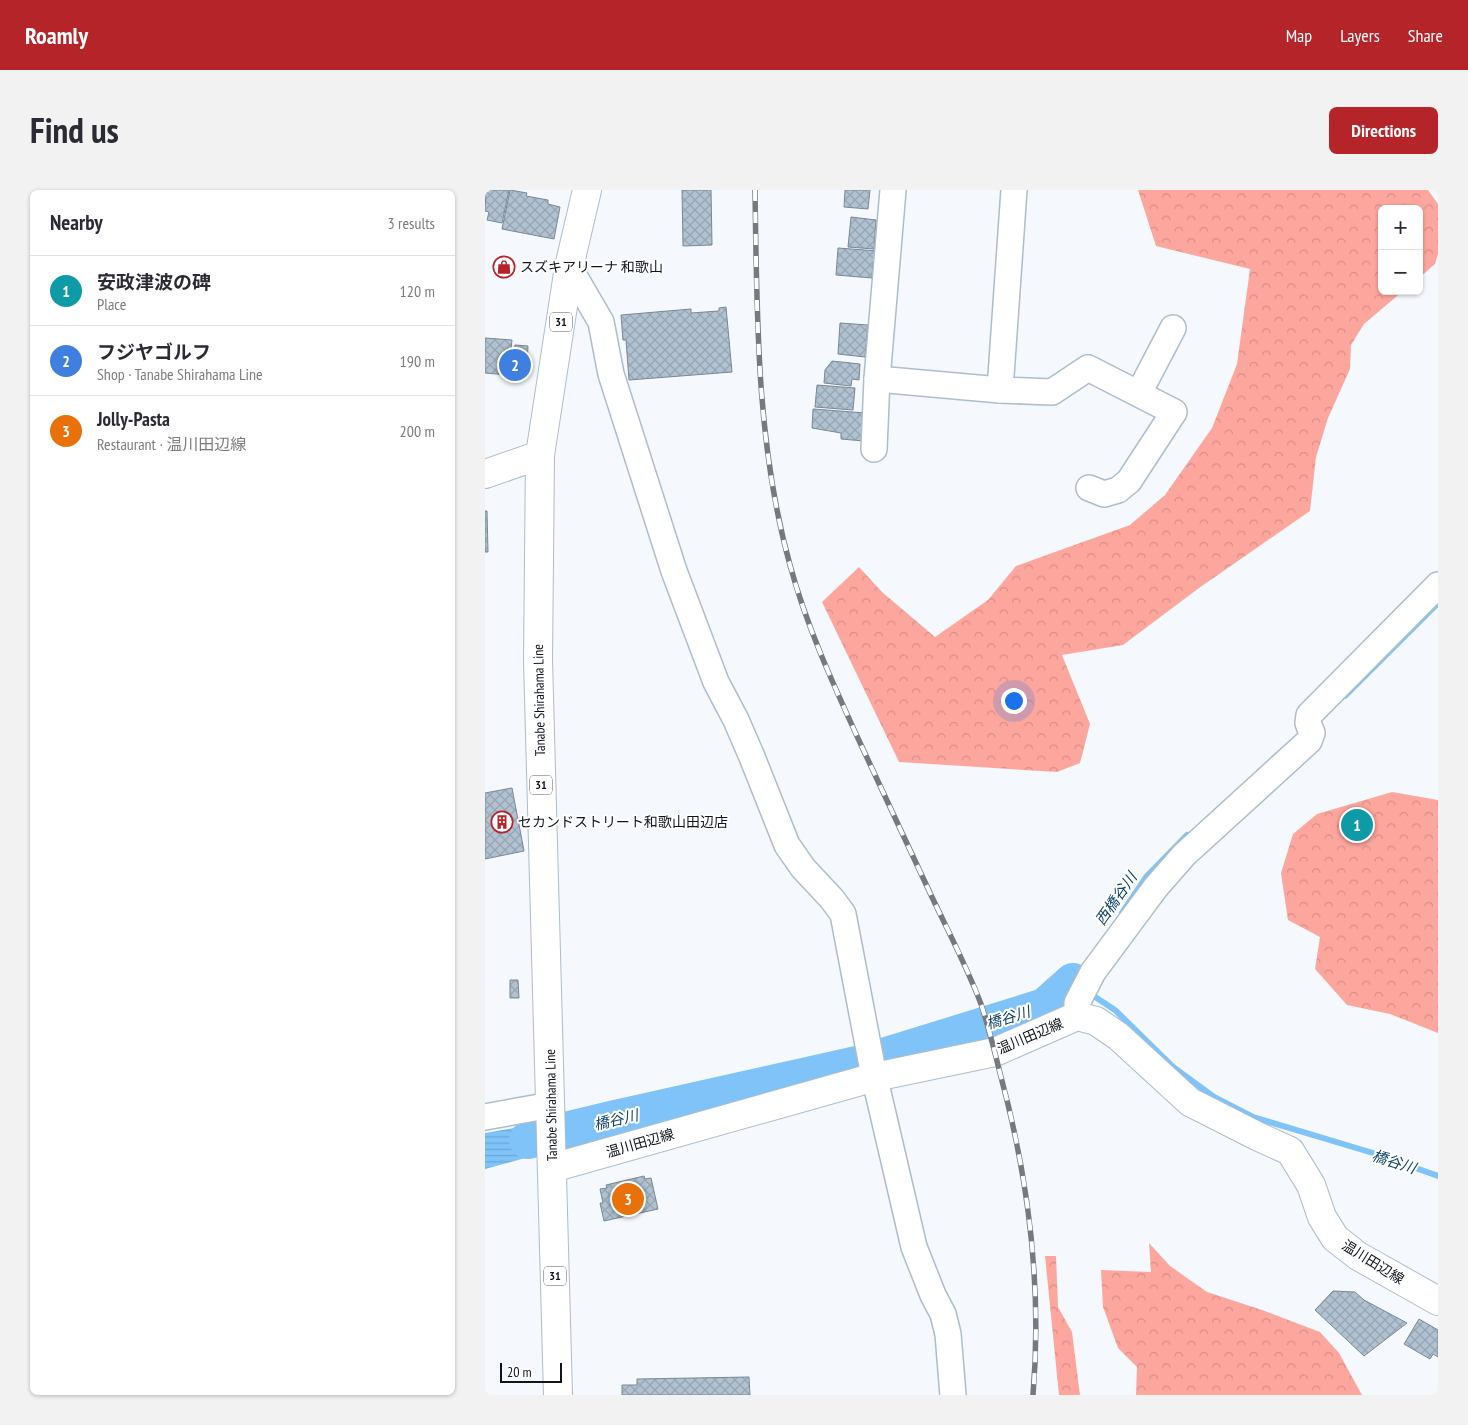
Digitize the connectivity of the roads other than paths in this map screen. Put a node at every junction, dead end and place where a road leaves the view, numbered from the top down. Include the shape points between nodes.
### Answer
1 (587, 190) edge
2 (893, 190) edge
3 (1014, 190) edge
4 (569, 267) junction
5 (1173, 328) dead end
6 (877, 379) junction
7 (1000, 390) junction
8 (1139, 393) junction
9 (874, 449) dead end
10 (540, 455) junction
11 (485, 474) edge
12 (1089, 488) dead end
13 (1438, 585) edge
14 (1077, 1010) junction
15 (874, 1074) junction
16 (551, 1110) junction
17 (485, 1117) edge
18 (552, 1162) junction
19 (1438, 1301) edge
20 (558, 1395) edge
21 (953, 1395) edge

1 - 4 main road, Tanabe Shirahama Line / 31
2 - 6 street
3 - 7 street
4 - 10 main road, Tanabe Shirahama Line / 31
4 - 15 street via 601,322 614,383 674,571 716,682 736,720 787,845 843,914
5 - 8 street
6 - 7 street
6 - 9 street
7 - 8 street via 1052,392 1088,368
8 - 12 street via 1174,412 1129,481 1118,490 1104,494
10 - 11 main road
10 - 16 main road, Tanabe Shirahama Line / 31 via 538,660
13 - 14 street via 1309,715 1312,733 1309,741 1184,855 1134,915 1093,972
14 - 15 main road, 温川田辺線 via 995,1052
14 - 19 main road, 温川田辺線 via 1118,1036 1190,1102 1290,1151 1311,1185 1322,1217 1335,1238 1358,1256
15 - 18 main road, 温川田辺線
15 - 21 street via 914,1247 943,1314 948,1334
16 - 17 street
16 - 18 main road, Tanabe Shirahama Line / 31
18 - 20 main road, Tanabe Shirahama Line / 31

